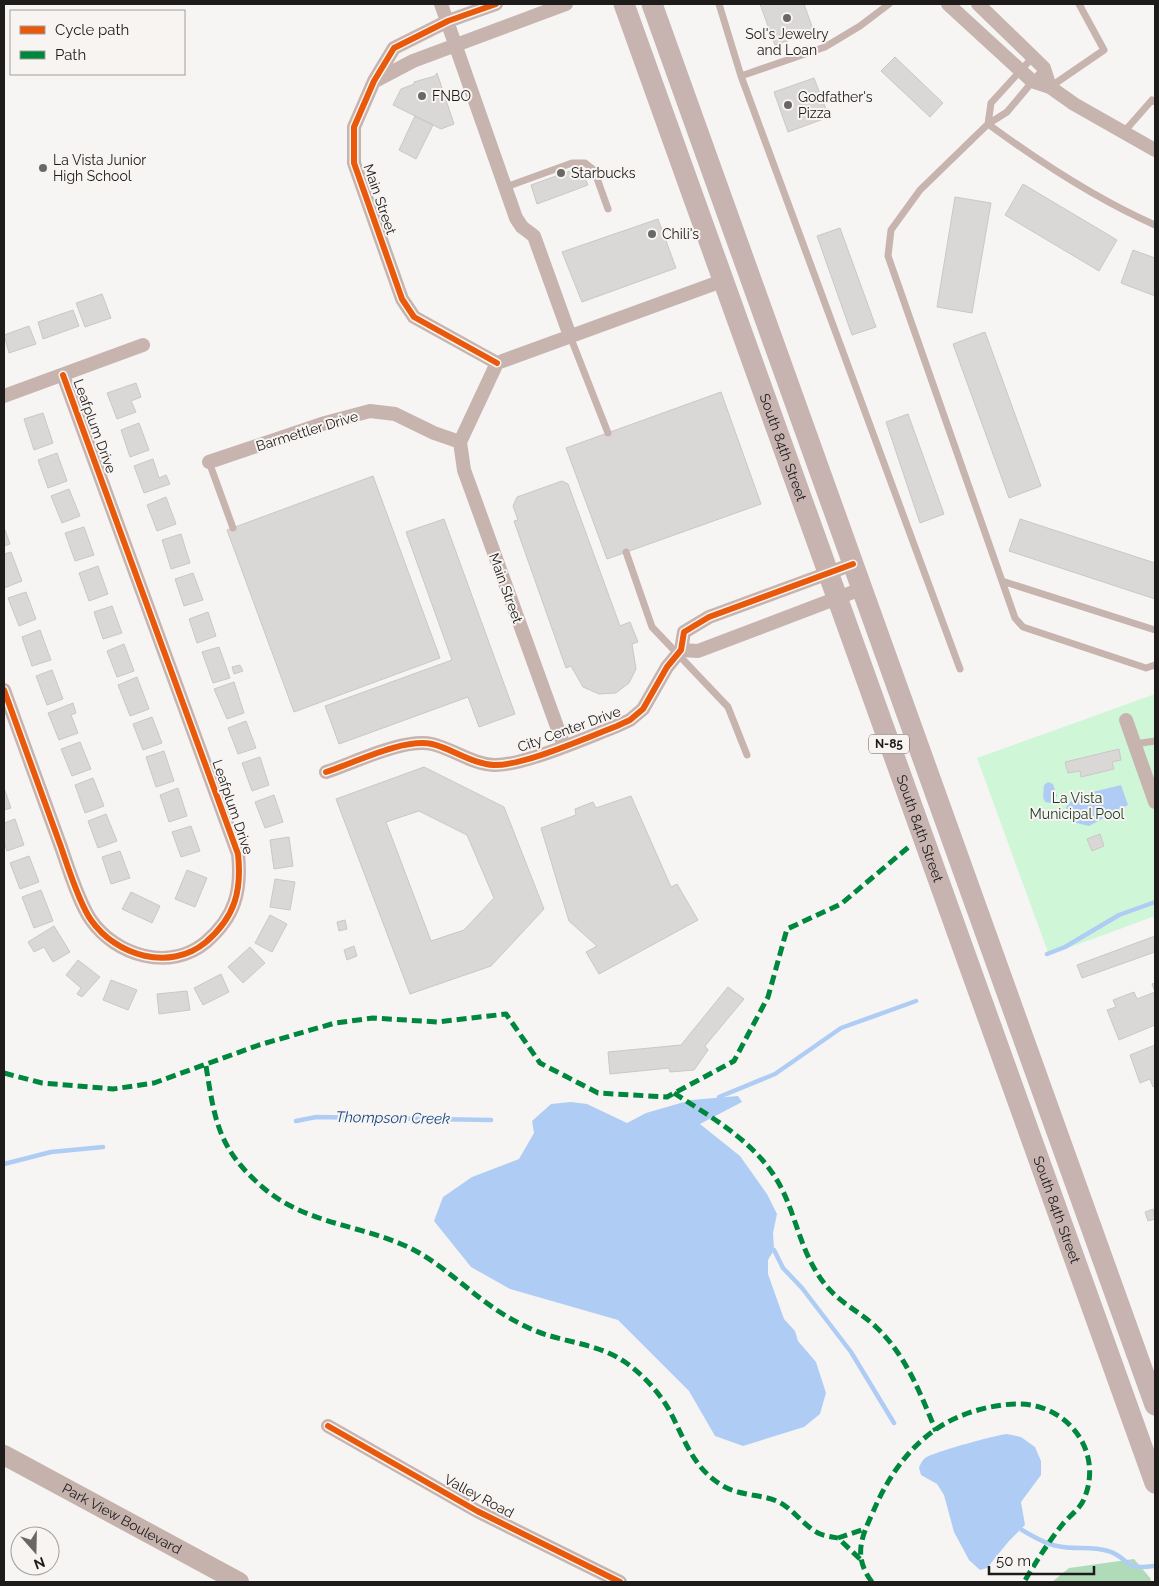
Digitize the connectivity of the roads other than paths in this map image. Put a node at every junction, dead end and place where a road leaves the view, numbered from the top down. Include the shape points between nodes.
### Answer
1 (442, 4) edge
2 (496, 4) edge
3 (566, 4) edge
4 (624, 4) edge
5 (652, 4) edge
6 (719, 4) edge
7 (889, 4) edge
8 (948, 4) edge
9 (978, 4) edge
10 (1079, 4) edge
11 (448, 22) junction
12 (1002, 29) junction
13 (988, 42) junction
14 (456, 44) junction
15 (1032, 58) junction
16 (1044, 68) junction
17 (1021, 71) junction
18 (741, 76) junction
19 (374, 81) junction
20 (1032, 81) junction
21 (1050, 87) junction
22 (1155, 102) edge
23 (988, 124) junction
24 (1122, 133) junction
25 (1155, 150) edge
26 (506, 187) junction
27 (608, 209) dead end
28 (1155, 225) edge
29 (722, 281) junction
30 (570, 336) junction
31 (143, 345) dead end
32 (497, 363) junction
33 (63, 374) junction
34 (4, 396) edge
35 (608, 433) dead end
36 (460, 442) junction
37 (209, 462) joint
38 (233, 528) dead end
39 (626, 552) dead end
40 (852, 564) junction
41 (828, 573) junction
42 (1002, 581) junction
43 (861, 589) junction
44 (837, 598) junction
45 (1155, 630) edge
46 (679, 653) junction
47 (1155, 665) edge
48 (960, 669) dead end
49 (4, 690) edge
50 (1126, 720) dead end
51 (1155, 741) edge
52 (1135, 744) junction
53 (564, 746) junction
54 (747, 755) dead end
55 (326, 772) dead end
56 (1155, 802) edge
57 (1155, 1404) edge
58 (328, 1426) dead end
59 (4, 1455) edge
60 (1155, 1483) edge
61 (239, 1582) edge
62 (620, 1582) edge

1 - 11 street
2 - 11 street, Main Street
3 - 14 street
4 - 29 main road, South 84th Street / N-85
5 - 40 main road, South 84th Street / N-85
6 - 18 lane
7 - 18 lane via 825,47
8 - 13 street
9 - 12 street
10 - 21 lane via 1104,50
11 - 14 street
11 - 19 street, Main Street via 394,48
12 - 13 lane
12 - 15 street
13 - 17 street
14 - 19 street
14 - 26 street
15 - 16 street
15 - 17 lane
16 - 20 lane
16 - 21 street
17 - 20 street
17 - 23 lane via 991,103
18 - 48 lane
19 - 32 street, Main Street via 354,127 354,163 402,299 414,317
20 - 21 street
20 - 23 lane via 1006,112
21 - 24 street
22 - 24 lane via 1152,100
23 - 28 lane via 1059,173
23 - 42 lane via 920,190 891,230 888,256
24 - 25 street
26 - 27 lane via 582,162 594,170
26 - 30 street via 519,223 534,236
29 - 30 street
29 - 41 main road, South 84th Street / N-85
30 - 32 street
30 - 35 lane
31 - 33 street
32 - 36 street
33 - 34 street
33 - 49 street, Leafplum Drive via 238,854 241,879 234,908 216,933 195,951 165,958 135,954 109,941 90,919
36 - 37 street, Barmettler Drive via 395,414 370,411
36 - 53 street, Main Street via 464,470
37 - 38 lane
39 - 46 lane via 652,627
40 - 41 street, City Center Drive
40 - 43 main road, South 84th Street / N-85
41 - 44 main road, South 84th Street / N-85
41 - 46 street, City Center Drive via 709,617 684,632
42 - 45 lane
42 - 47 lane via 1015,618 1024,627 1146,668
43 - 44 street
43 - 57 main road, South 84th Street / N-85
44 - 46 street via 698,651
44 - 60 main road, South 84th Street / N-85
46 - 53 street, City Center Drive via 638,714 617,726
46 - 54 lane via 728,707
50 - 52 street
51 - 52 lane
52 - 56 street
53 - 55 street, City Center Drive via 515,762 493,765 464,758 431,744 404,745
58 - 62 street, Valley Road via 477,1510
59 - 61 street, Park View Boulevard

